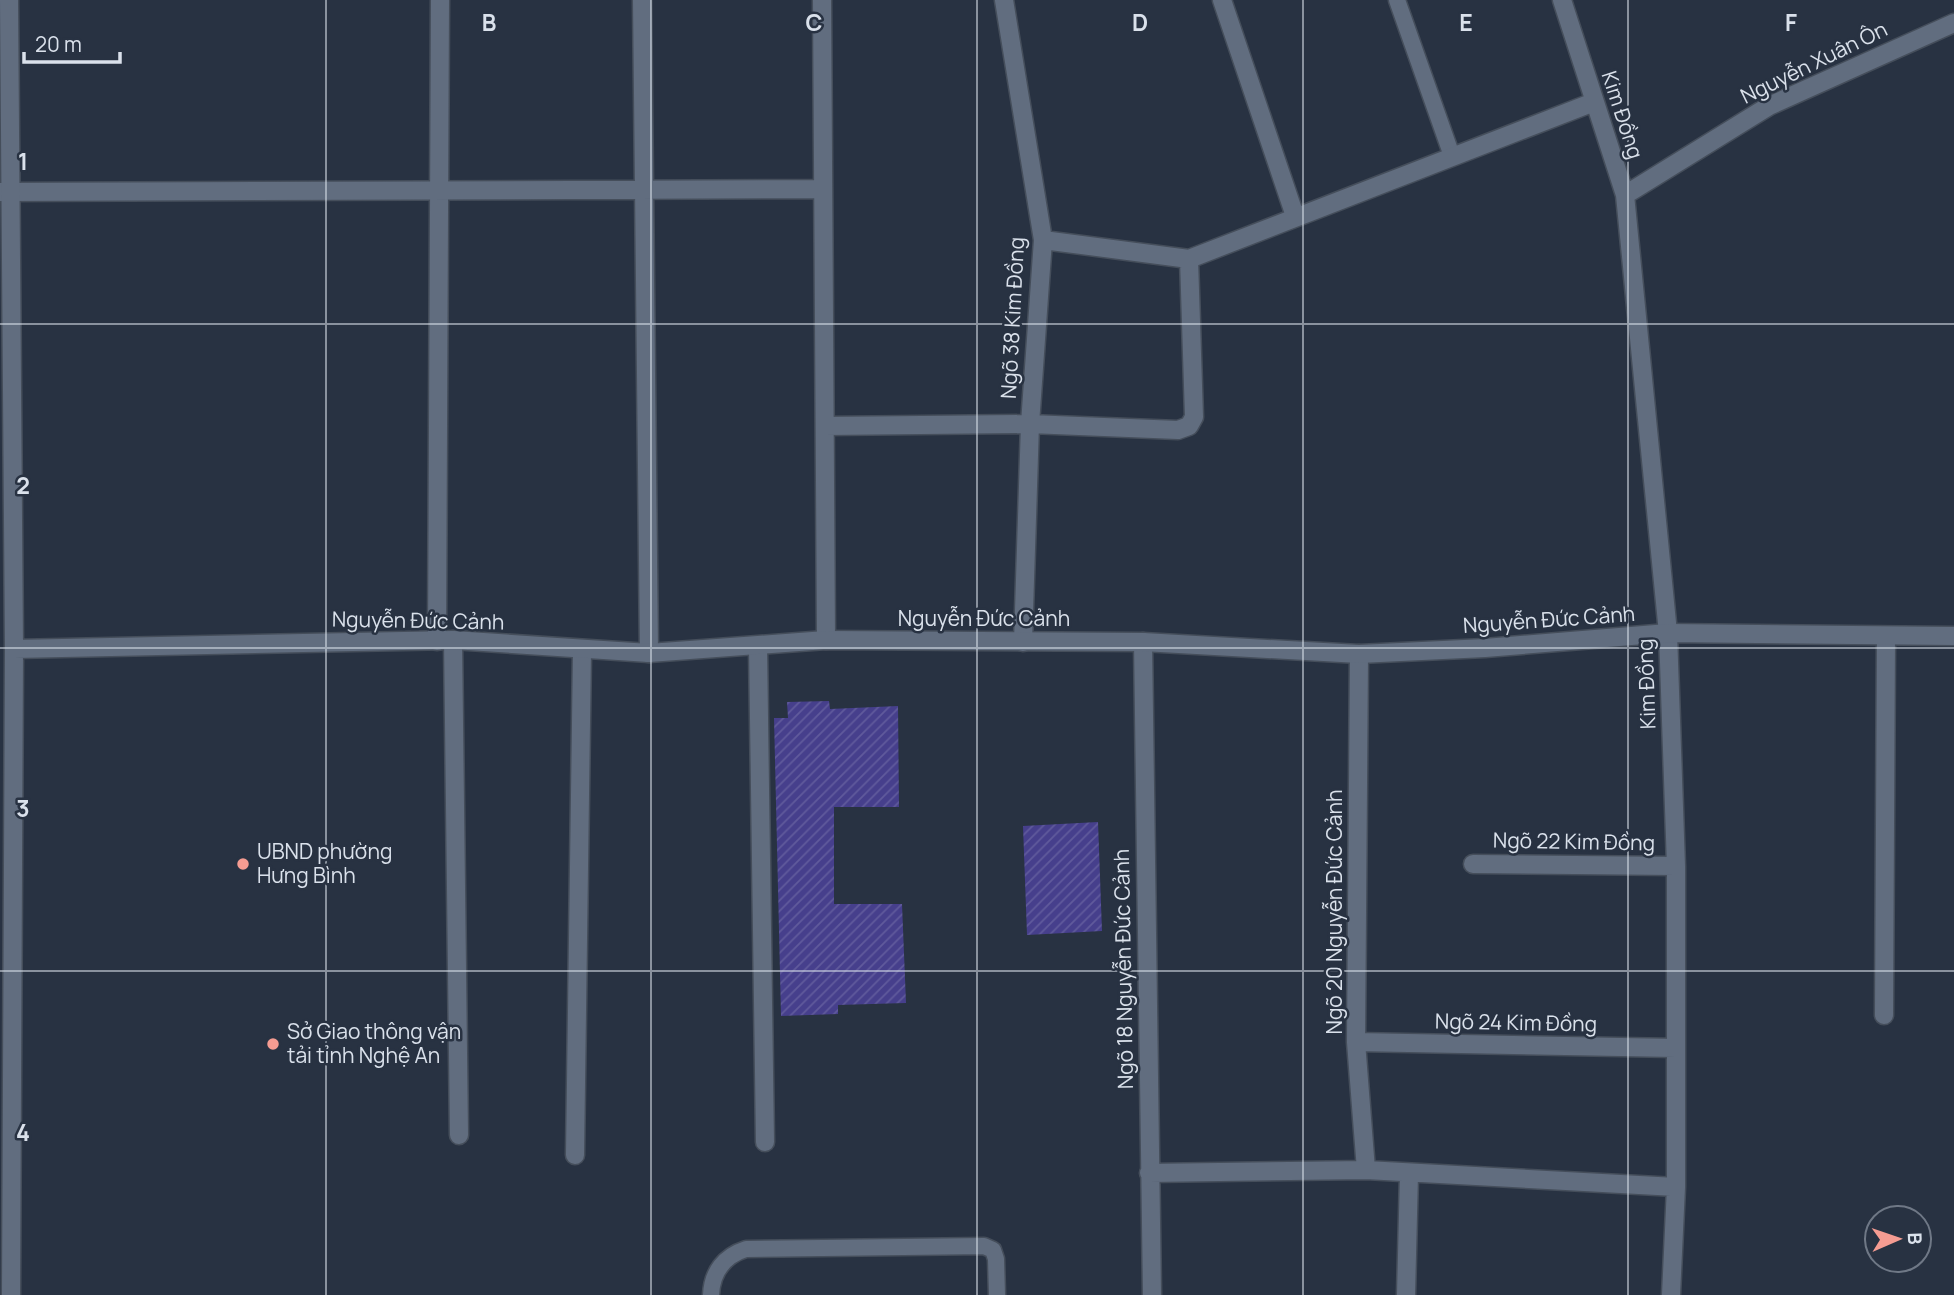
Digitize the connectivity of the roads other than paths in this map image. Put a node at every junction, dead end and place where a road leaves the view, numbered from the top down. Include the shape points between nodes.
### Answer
1 (9, 0) edge
2 (440, 0) edge
3 (642, 0) edge
4 (822, 0) edge
5 (1004, 0) edge
6 (1222, 0) edge
7 (1397, 0) edge
8 (1562, 0) edge
9 (1954, 23) edge
10 (1594, 102) junction
11 (1452, 156) junction
12 (823, 189) junction
13 (644, 190) junction
14 (439, 191) junction
15 (5, 192) edge
16 (1625, 195) junction
17 (1295, 216) junction
18 (1043, 240) junction
19 (1189, 259) junction
20 (5, 369) edge
21 (1030, 424) junction
22 (825, 426) junction
23 (1668, 633) junction
24 (1886, 636) junction
25 (1954, 636) edge
26 (445, 640) junction
27 (826, 640) junction
28 (1023, 642) junction
29 (1143, 642) junction
30 (758, 648) junction
31 (14, 649) junction
32 (582, 651) junction
33 (649, 653) junction
34 (1359, 654) junction
35 (6, 731) edge
36 (1472, 864) dead end
37 (1675, 866) junction
38 (1884, 1015) dead end
39 (1356, 1042) junction
40 (1676, 1048) junction
41 (459, 1135) dead end
42 (765, 1142) dead end
43 (575, 1155) dead end
44 (1366, 1170) junction
45 (1149, 1173) junction
46 (1409, 1174) junction
47 (1676, 1187) junction
48 (11, 1295) edge
49 (711, 1295) edge
50 (997, 1295) edge
51 (1152, 1295) edge
52 (1406, 1295) edge
53 (1671, 1295) edge

1 - 15 street
2 - 14 street
3 - 13 street
4 - 12 street
5 - 18 street, Ngõ 38 Kim Đồng
6 - 17 street
7 - 11 lane
8 - 10 street, Kim Đồng
9 - 16 street, Nguyễn Xuân Ôn via 1769,106
10 - 11 street
10 - 16 street, Kim Đồng
11 - 17 street
12 - 13 street
12 - 22 street
13 - 14 street
13 - 33 street
14 - 15 street
14 - 26 street
15 - 20 street
16 - 23 street, Kim Đồng
17 - 19 street
18 - 19 street
18 - 21 street, Ngõ 38 Kim Đồng
19 - 21 street via 1194,417 1189,426 1178,430
20 - 31 street
21 - 22 street
21 - 28 street, Ngõ 38 Kim Đồng
22 - 27 street
23 - 24 street, Nguyễn Đức Cảnh
23 - 34 street, Nguyễn Đức Cảnh
23 - 37 street, Kim Đồng
24 - 25 street, Nguyễn Đức Cảnh
24 - 38 street
26 - 31 street, Nguyễn Đức Cảnh
26 - 32 street, Nguyễn Đức Cảnh
26 - 41 street
27 - 28 street, Nguyễn Đức Cảnh
27 - 30 street, Nguyễn Đức Cảnh
28 - 29 street, Nguyễn Đức Cảnh
29 - 34 street, Nguyễn Đức Cảnh
29 - 45 street, Ngõ 18 Nguyễn Đức Cảnh
30 - 33 street, Nguyễn Đức Cảnh
30 - 42 street
31 - 35 street
32 - 33 street, Nguyễn Đức Cảnh
32 - 43 street
34 - 39 street, Ngõ 20 Nguyễn Đức Cảnh
35 - 48 street
36 - 37 street, Ngõ 22 Kim Đồng
37 - 40 street, Kim Đồng
39 - 40 street, Ngõ 24 Kim Đồng
39 - 44 street, Ngõ 20 Nguyễn Đức Cảnh
40 - 47 street, Kim Đồng
44 - 45 street
44 - 46 street
45 - 51 street, Ngõ 18 Nguyễn Đức Cảnh
46 - 47 street
46 - 52 street
47 - 53 street, Kim Đồng
49 - 50 lane via 722,1263 746,1249 984,1246 993,1250 996,1259

